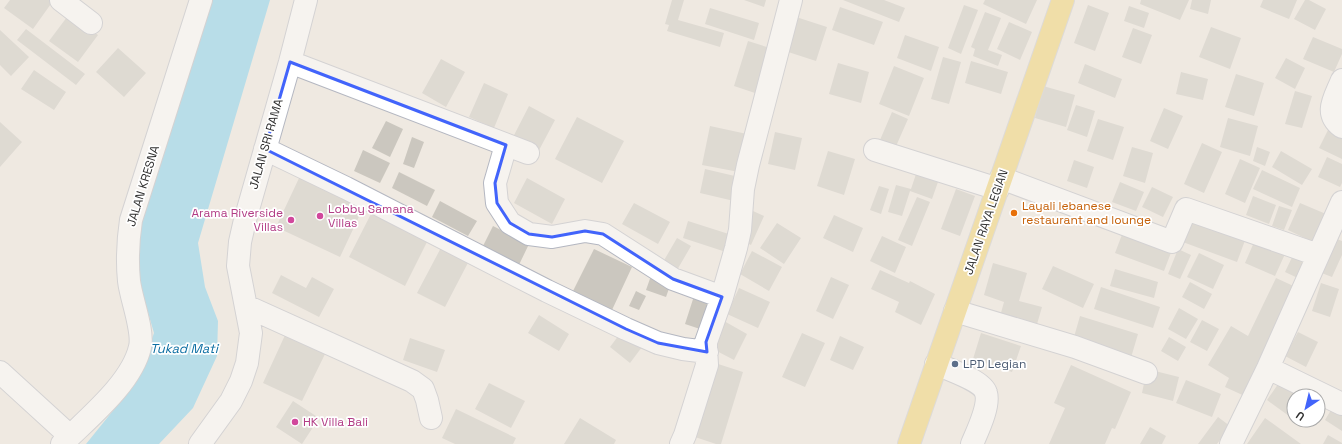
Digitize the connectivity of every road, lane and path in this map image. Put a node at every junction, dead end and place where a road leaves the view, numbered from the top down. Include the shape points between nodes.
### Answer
1 (62, 0) edge
2 (200, 0) edge
3 (306, 0) edge
4 (791, 0) edge
5 (1064, 0) edge
6 (91, 23) dead end
7 (290, 62) junction
8 (1342, 80) edge
9 (1342, 127) edge
10 (506, 145) junction
11 (265, 149) junction
12 (875, 150) dead end
13 (528, 153) dead end
14 (1000, 183) junction
15 (1341, 205) edge
16 (1318, 255) junction
17 (722, 297) junction
18 (246, 306) junction
19 (955, 311) junction
20 (707, 352) junction
21 (936, 364) junction
22 (1268, 368) junction
23 (0, 372) edge
24 (1146, 373) dead end
25 (1342, 404) edge
26 (431, 418) dead end
27 (66, 440) edge
28 (683, 440) edge
29 (200, 444) edge
30 (909, 444) edge
31 (972, 444) edge
32 (1231, 444) edge

1 - 6 street
2 - 27 street, JALAN KRESNA via 131,220 129,281 140,346 135,362 124,380
3 - 7 street, JALAN SRI RAMA
4 - 17 street via 748,165 743,189 740,230
5 - 14 main road, JALAN RAYA LEGIAN
7 - 10 street
7 - 11 street, JALAN SRI RAMA
8 - 9 street via 1332,106 1332,115
10 - 13 street
10 - 17 street via 495,183 497,204 510,223 529,234 552,237 585,231 603,234 673,279
11 - 18 street, JALAN SRI RAMA via 240,242 238,266
11 - 20 street via 626,329 658,343
12 - 14 street
14 - 16 street via 1172,242 1186,209
14 - 19 main road, JALAN RAYA LEGIAN
15 - 16 street
16 - 22 street
17 - 20 street via 706,342
18 - 26 street via 412,382 423,389
18 - 29 street, JALAN SRI RAMA via 251,333 248,364 231,400
19 - 21 main road, JALAN RAYA LEGIAN
19 - 24 street via 1075,347
20 - 28 street via 707,365
21 - 30 main road, JALAN RAYA LEGIAN
21 - 31 street via 982,386 986,393 987,401
22 - 25 street
22 - 32 street
23 - 27 street

